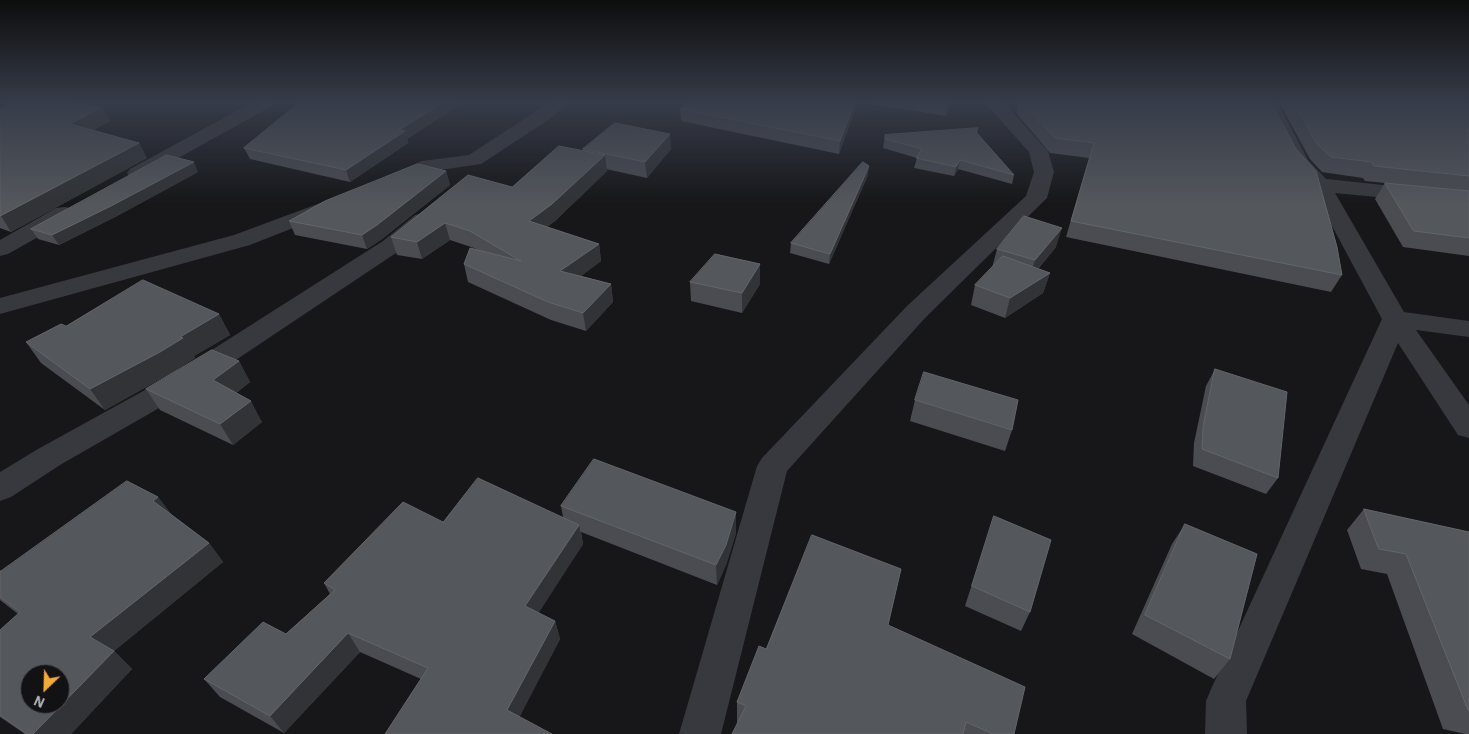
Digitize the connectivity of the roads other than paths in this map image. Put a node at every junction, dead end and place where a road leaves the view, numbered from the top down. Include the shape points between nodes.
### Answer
1 (204, 136) edge
2 (511, 136) edge
3 (1024, 136) edge
4 (1286, 136) edge
5 (474, 160) junction
6 (121, 182) edge
7 (1320, 185) junction
8 (376, 187) edge
9 (462, 188) edge
10 (1469, 200) edge
11 (340, 201) edge
12 (78, 205) edge
13 (441, 206) edge
14 (0, 249) edge
15 (0, 306) edge
16 (1395, 319) junction
17 (1469, 329) edge
18 (1469, 428) edge
19 (0, 488) edge
20 (700, 734) edge
21 (1226, 734) edge

1 - 6 street
2 - 5 street
3 - 20 street via 1038,151 1044,172 1036,198 916,312 773,466
4 - 7 street via 1300,163
5 - 8 street via 429,165
5 - 9 street
7 - 10 street
7 - 16 street
11 - 15 street via 242,240
12 - 14 street
13 - 19 street via 391,246 184,381
16 - 17 street
16 - 18 street
16 - 21 street via 1226,701

